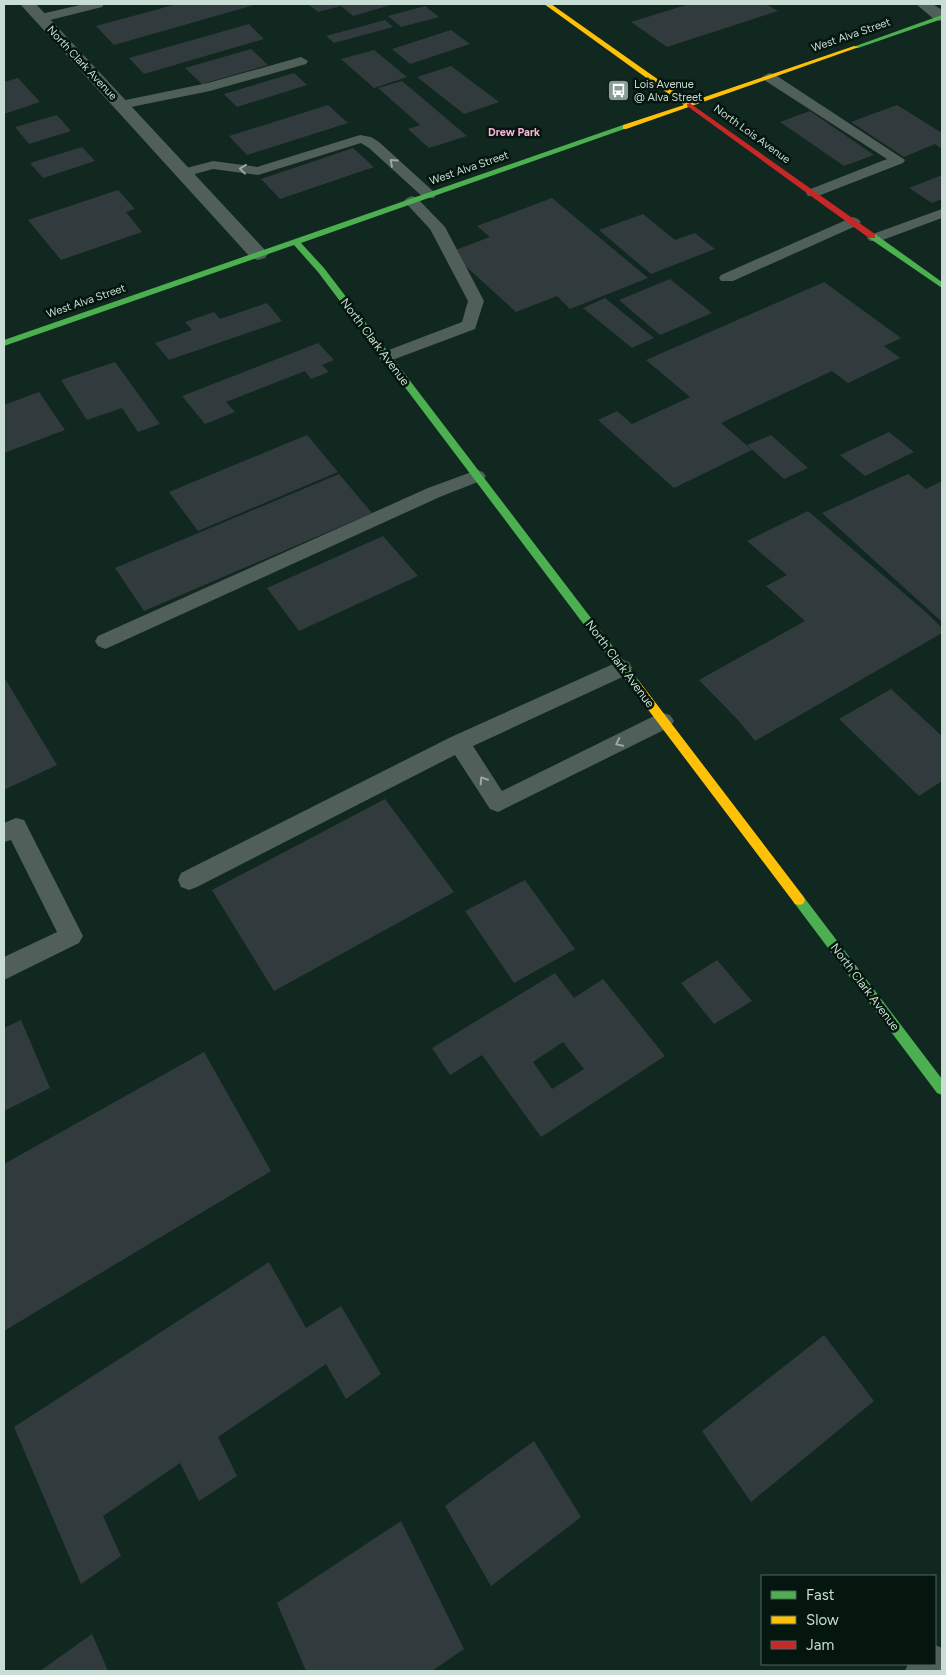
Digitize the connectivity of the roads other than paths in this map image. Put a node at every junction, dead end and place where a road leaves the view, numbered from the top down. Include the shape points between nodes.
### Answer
1 (28, 4) edge
2 (98, 4) edge
3 (547, 4) edge
4 (924, 4) edge
5 (942, 17) edge
6 (42, 18) junction
7 (301, 61) dead end
8 (769, 77) junction
9 (121, 104) junction
10 (690, 104) junction
11 (184, 174) junction
12 (813, 193) junction
13 (429, 195) junction
14 (412, 201) junction
15 (942, 213) edge
16 (853, 222) junction
17 (875, 238) junction
18 (296, 241) junction
19 (258, 254) junction
20 (727, 278) dead end
21 (942, 286) edge
22 (4, 343) edge
23 (386, 357) junction
24 (477, 476) junction
25 (105, 641) dead end
26 (622, 668) junction
27 (663, 721) junction
28 (458, 743) junction
29 (4, 832) edge
30 (189, 880) dead end
31 (4, 969) edge
32 (942, 1089) edge

1 - 6 street, North Clark Avenue
2 - 6 lane
3 - 10 street, North Lois Avenue
4 - 5 street
5 - 8 street, West Alva Street
6 - 9 street, North Clark Avenue
7 - 9 lane via 210,86
8 - 10 street, West Alva Street
8 - 12 lane via 898,160
9 - 11 street, North Clark Avenue
10 - 12 street, North Lois Avenue
10 - 13 street, West Alva Street
13 -> 11 lane via 374,145 360,139 258,171 213,165
11 - 19 street, North Clark Avenue
12 - 16 street, North Lois Avenue
13 - 14 street, West Alva Street
14 - 18 street, West Alva Street
14 - 23 lane via 437,227 476,301 469,325
15 - 17 lane
16 - 17 street, North Lois Avenue
16 - 20 lane
17 - 21 street, North Lois Avenue
18 - 19 street, West Alva Street
18 - 23 street, North Clark Avenue
19 - 22 street, West Alva Street
23 - 24 street, North Clark Avenue
24 - 25 lane
24 - 26 street, North Clark Avenue
26 - 27 street, North Clark Avenue
26 - 28 lane
27 -> 28 lane via 498,802
27 - 32 street, North Clark Avenue
28 - 30 lane
29 - 31 lane via 16,827 71,936

